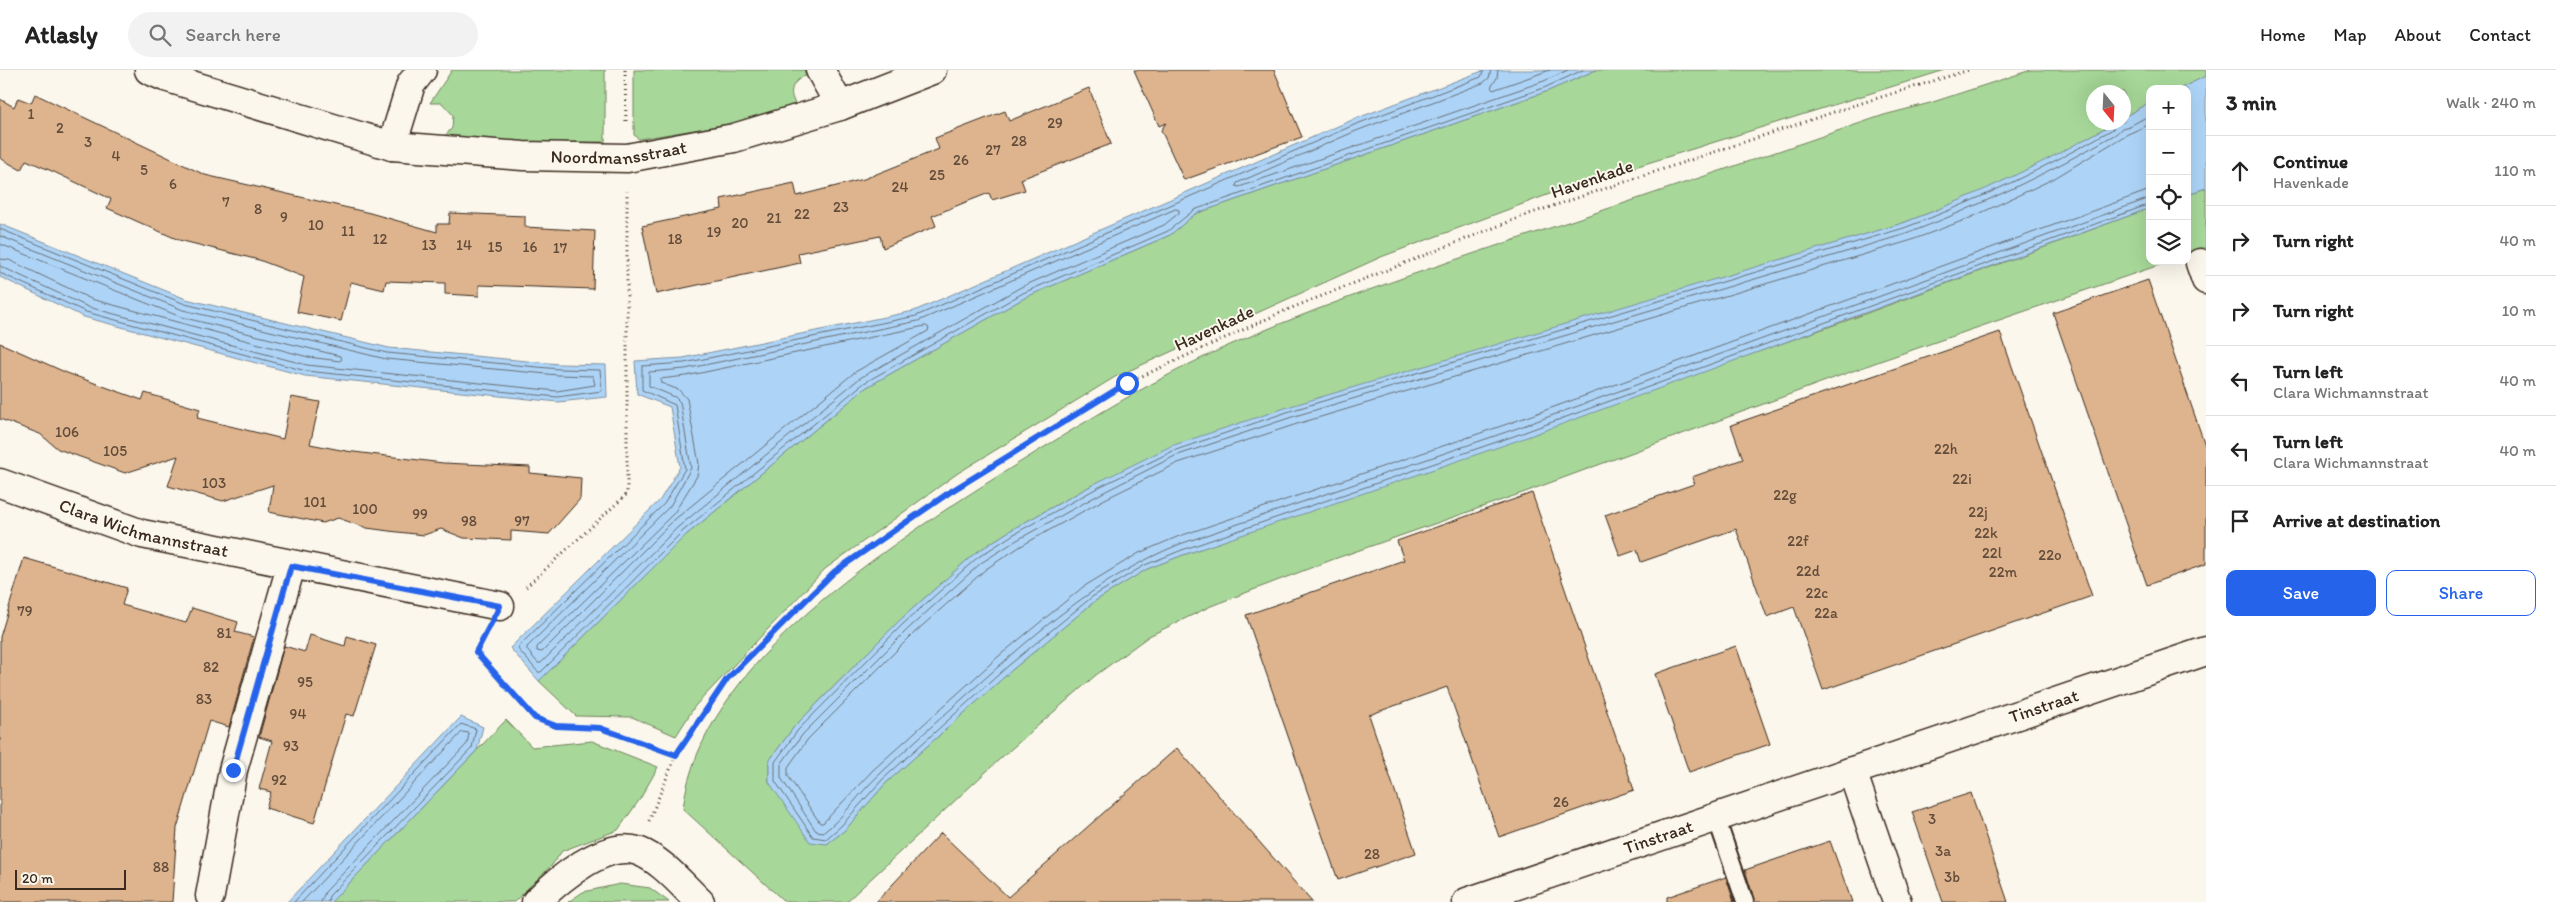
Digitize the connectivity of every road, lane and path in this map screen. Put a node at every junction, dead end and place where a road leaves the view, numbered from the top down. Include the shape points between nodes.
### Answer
1 (149, 70) edge
2 (422, 70) edge
3 (625, 70) edge
4 (820, 70) edge
5 (932, 70) edge
6 (1968, 70) edge
7 (840, 106) junction
8 (392, 146) junction
9 (627, 158) junction
10 (0, 483) edge
11 (291, 566) junction
12 (500, 606) junction
13 (2206, 651) edge
14 (676, 755) junction
15 (1852, 771) junction
16 (1716, 817) junction
17 (637, 851) junction
18 (210, 896) dead end
19 (536, 902) edge
20 (700, 902) edge
21 (1466, 902) edge
22 (1744, 902) edge
23 (1897, 902) edge

1 - 8 street, Noordmansstraat via 165,78
2 - 8 street via 412,84
3 - 9 path
4 - 7 street
5 - 7 street, Noordmansstraat
6 - 14 path, Havenkade via 1526,215 1284,310 1127,383 950,492 834,572 727,679
7 - 9 street, Noordmansstraat via 734,138
8 - 9 street, Noordmansstraat via 523,156
9 - 12 path via 627,494 534,581
10 - 11 street, Clara Wichmannstraat via 142,534
11 - 12 street, Clara Wichmannstraat
11 - 18 street via 233,770
12 - 14 path via 476,652 535,718 556,726 600,728
13 - 15 street, Tinstraat
14 - 17 path, Havenkade
15 - 16 street, Tinstraat
15 - 23 street
16 - 21 street, Tinstraat
16 - 22 lane
17 - 19 street via 617,850 581,864 556,881
17 - 20 street via 660,864

